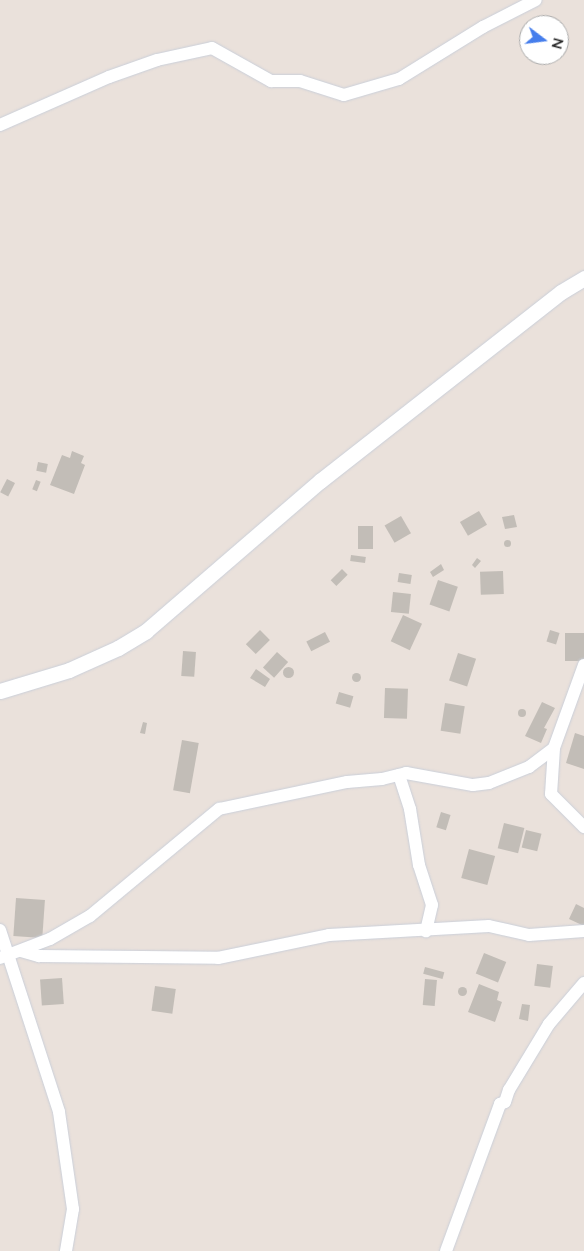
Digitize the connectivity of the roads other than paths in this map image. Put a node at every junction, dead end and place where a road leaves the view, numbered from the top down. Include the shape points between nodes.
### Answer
1 (536, 0) edge
2 (0, 126) edge
3 (584, 278) edge
4 (584, 665) edge
5 (0, 691) edge
6 (554, 748) junction
7 (399, 775) junction
8 (584, 827) edge
9 (0, 930) edge
10 (426, 931) junction
11 (584, 932) edge
12 (21, 951) junction
13 (3, 952) edge
14 (584, 983) edge
15 (66, 1251) edge
16 (446, 1251) edge

1 - 2 street via 483,27 399,79 344,95 300,80 271,81 212,48 157,60 109,77
3 - 5 street via 561,292 320,482 146,631 118,648 69,670
4 - 6 street
6 - 7 street via 529,767 489,783 473,785 413,773
6 - 8 street via 551,794
7 - 10 street via 410,809 419,865 432,905
7 - 12 street via 219,809 90,916
9 - 13 street
10 - 11 street via 489,926 528,934
10 - 12 street via 329,935 218,958 39,956
12 - 13 street
13 - 15 street via 59,1112 74,1209
14 - 16 street via 549,1024 505,1102 500,1104

